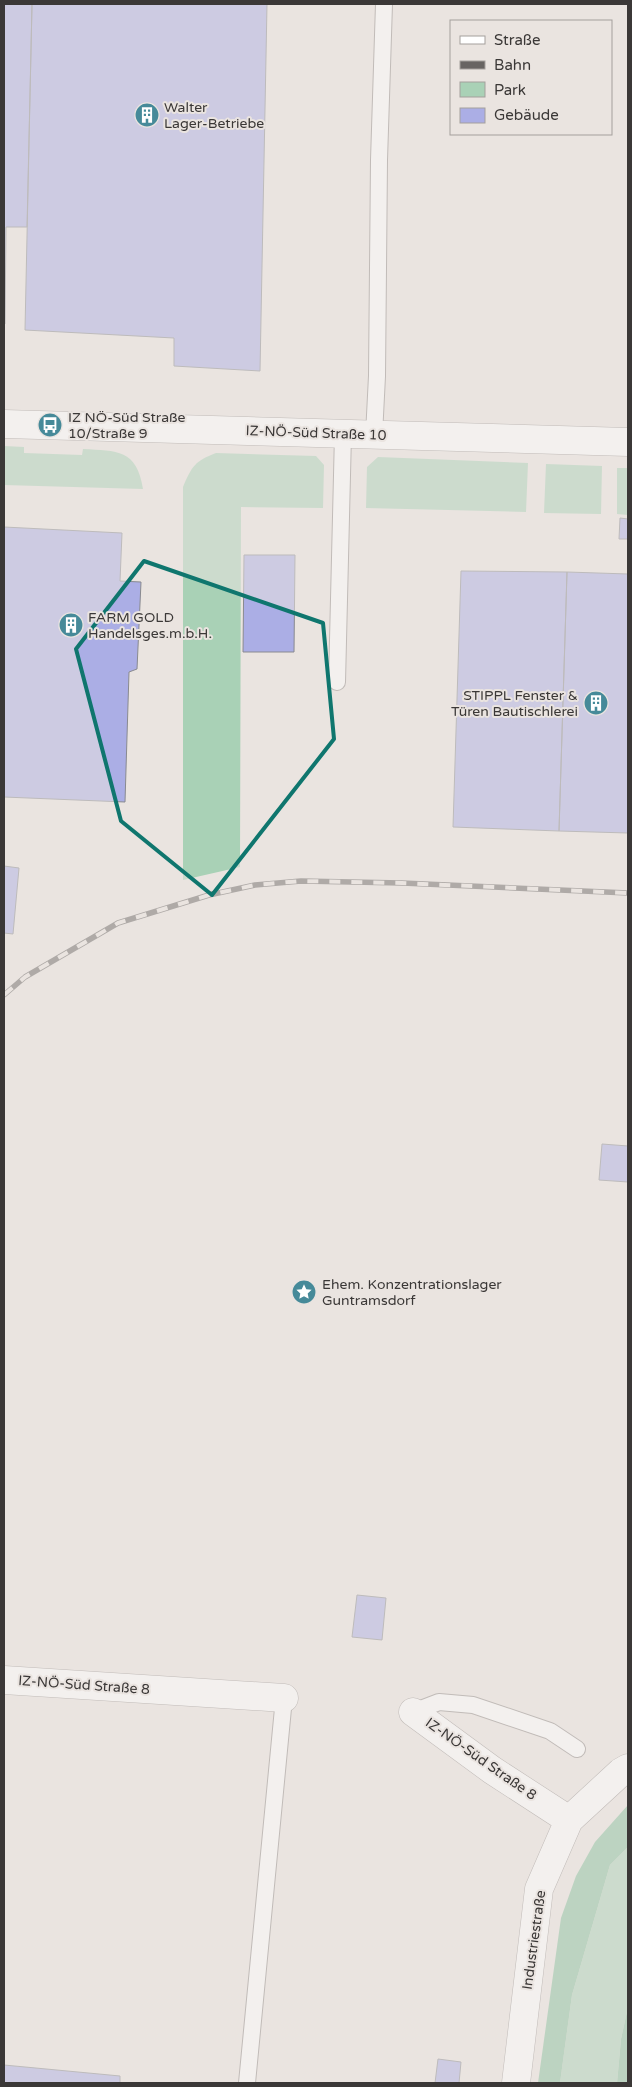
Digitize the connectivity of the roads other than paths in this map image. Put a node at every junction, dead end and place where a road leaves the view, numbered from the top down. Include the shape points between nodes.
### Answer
1 (384, 4) edge
2 (4, 424) edge
3 (342, 434) junction
4 (374, 435) junction
5 (628, 442) edge
6 (337, 682) dead end
7 (4, 1680) edge
8 (284, 1698) joint
9 (413, 1712) joint
10 (577, 1749) dead end
11 (628, 1768) edge
12 (569, 1820) junction
13 (247, 2083) edge
14 (516, 2083) edge

1 - 4 lane
2 - 3 street, IZ-NÖ-Süd Straße 10
3 - 4 street, IZ-NÖ-Süd Straße 10
3 - 6 lane
4 - 5 street, IZ-NÖ-Süd Straße 10
7 - 8 street, IZ-NÖ-Süd Straße 8
8 - 13 lane
9 - 10 lane, IZ-NÖ-Süd Straße 8 via 439,1702 473,1705 550,1732
9 - 12 street, IZ-NÖ-Süd Straße 8 via 492,1770
11 - 12 street, Industriestraße
12 - 14 street, Industriestraße via 539,1889

